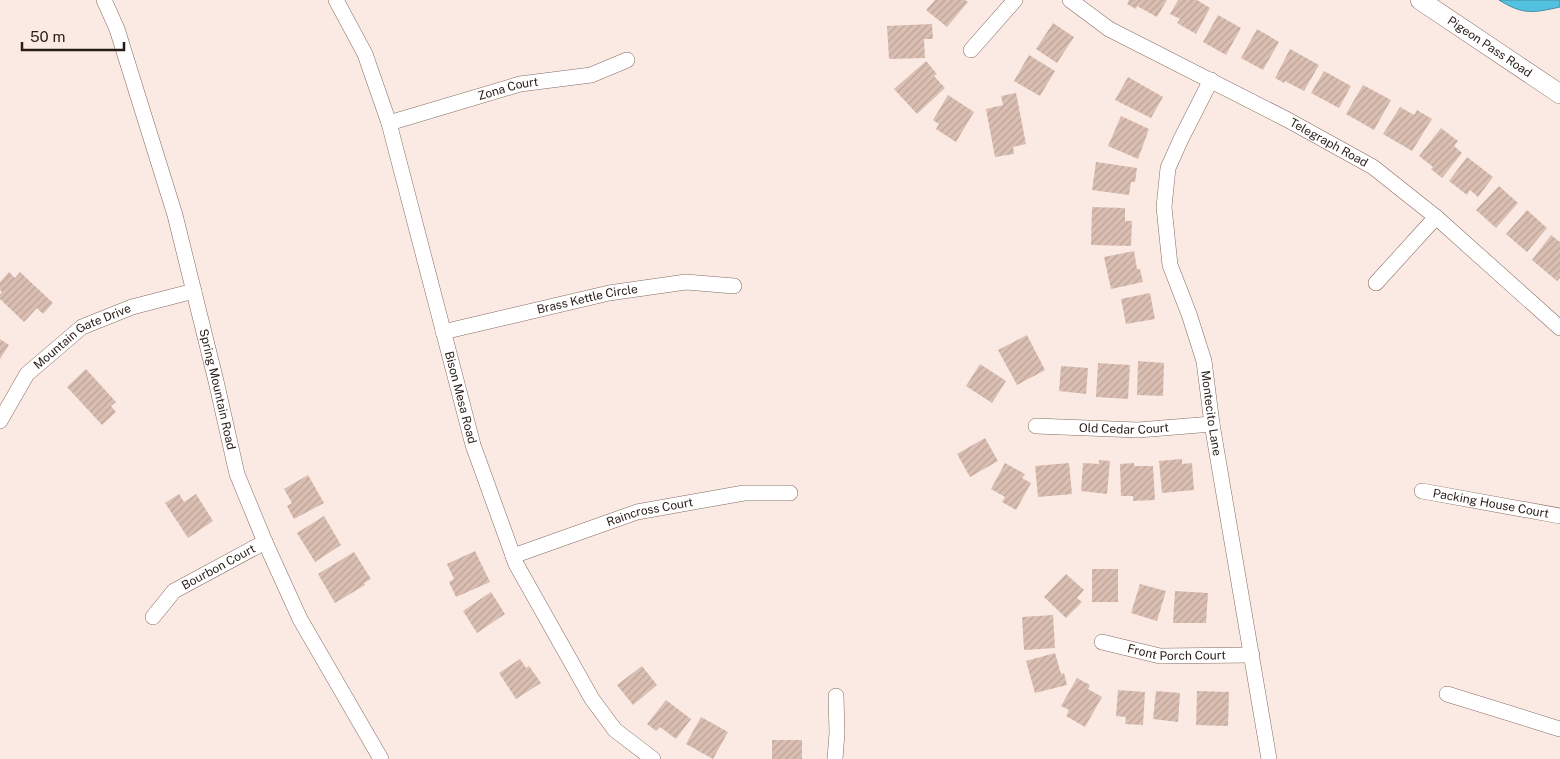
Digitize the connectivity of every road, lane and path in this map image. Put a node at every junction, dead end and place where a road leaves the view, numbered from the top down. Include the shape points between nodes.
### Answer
1 (104, 0) edge
2 (336, 0) edge
3 (1015, 0) edge
4 (1070, 0) edge
5 (1420, 0) edge
6 (971, 50) dead end
7 (627, 60) dead end
8 (1211, 80) junction
9 (1560, 94) edge
10 (389, 123) junction
11 (1436, 217) junction
12 (1376, 283) dead end
13 (734, 286) dead end
14 (194, 291) junction
15 (1560, 328) edge
16 (443, 332) junction
17 (0, 421) edge
18 (1212, 424) junction
19 (1036, 426) dead end
20 (1422, 491) dead end
21 (790, 493) dead end
22 (1560, 516) edge
23 (265, 542) junction
24 (513, 556) junction
25 (153, 617) dead end
26 (1102, 642) dead end
27 (1252, 655) junction
28 (1447, 694) dead end
29 (836, 696) dead end
30 (1560, 729) edge
31 (381, 759) edge
32 (652, 759) edge
33 (835, 759) edge
34 (1269, 759) edge

1 - 14 street, Spring Mountain Road via 117,29 176,215
2 - 10 street, Bison Mesa Road via 365,54
3 - 6 street
4 - 8 street, Telegraph Road via 1109,30
5 - 9 street, Pigeon Pass Road
7 - 10 street, Zona Court via 591,75 520,84
8 - 11 street, Telegraph Road via 1373,167
8 - 18 street, Montecito Lane via 1168,168 1164,207 1170,265 1204,362
10 - 16 street, Bison Mesa Road
11 - 12 street
11 - 15 street, Telegraph Road
13 - 16 street, Brass Kettle Circle via 686,282 609,293
14 - 17 street, Mountain Gate Drive via 132,307 82,326 27,374
14 - 23 street, Spring Mountain Road via 237,474
16 - 24 street, Bison Mesa Road via 473,445
18 - 19 street, Old Cedar Court via 1138,430
18 - 27 street, Montecito Lane
20 - 22 street, Packing House Court
21 - 24 street, Raincross Court via 744,494 637,512
23 - 25 street, Bourbon Court via 174,591
23 - 31 street, Spring Mountain Road via 300,619
24 - 32 street, Bison Mesa Road via 592,699 616,730
26 - 27 street, Front Porch Court via 1160,656
27 - 34 street, Montecito Lane
28 - 30 street
29 - 33 street

